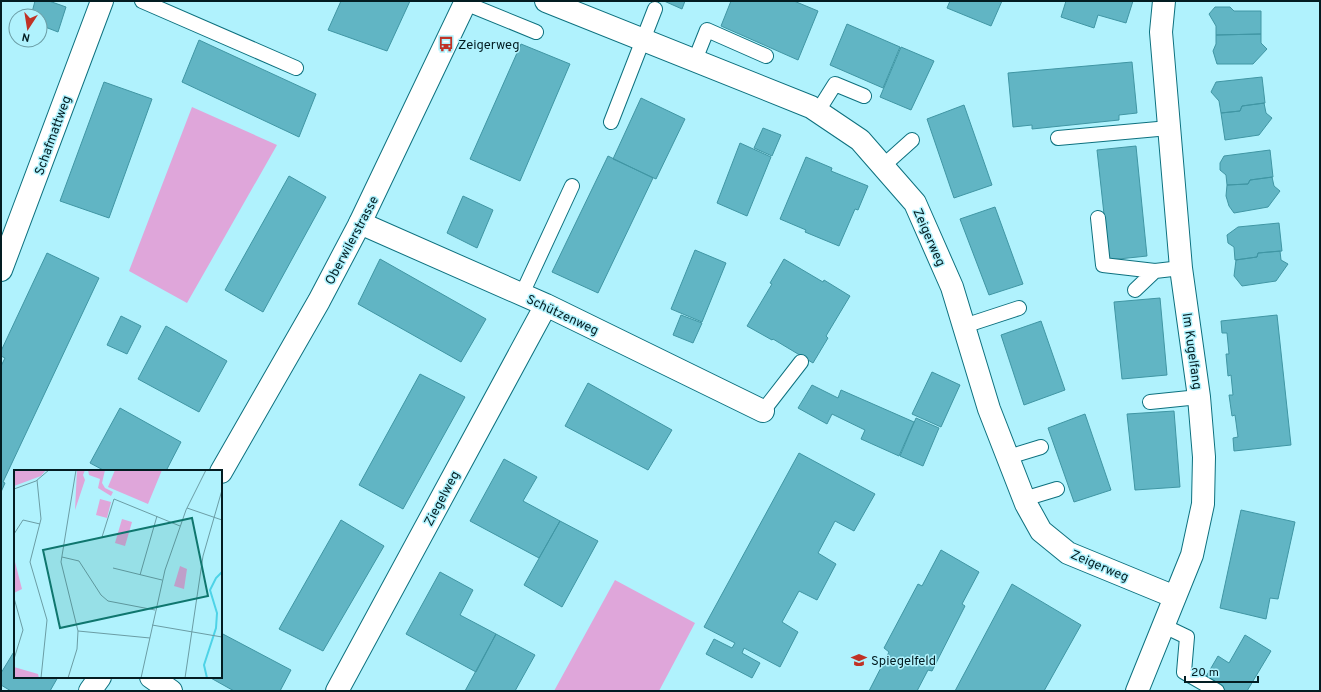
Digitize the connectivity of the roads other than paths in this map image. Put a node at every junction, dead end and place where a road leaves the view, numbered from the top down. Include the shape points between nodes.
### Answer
1 (102, 1) edge
2 (142, 1) edge
3 (546, 1) edge
4 (1164, 1) edge
5 (466, 2) edge
6 (655, 9) dead end
7 (536, 32) dead end
8 (643, 39) junction
9 (766, 56) dead end
10 (695, 60) junction
11 (296, 68) dead end
12 (864, 96) dead end
13 (818, 110) junction
14 (611, 122) dead end
15 (1169, 128) junction
16 (1058, 138) dead end
17 (912, 140) dead end
18 (883, 166) junction
19 (572, 186) dead end
20 (1098, 218) dead end
21 (360, 223) junction
22 (1181, 268) junction
23 (1, 270) edge
24 (1155, 271) junction
25 (1135, 290) dead end
26 (522, 294) junction
27 (546, 305) junction
28 (1019, 308) dead end
29 (964, 326) junction
30 (801, 362) dead end
31 (1199, 397) junction
32 (1150, 402) dead end
33 (764, 411) joint
34 (1041, 447) dead end
35 (1008, 458) junction
36 (222, 470) edge
37 (1057, 489) dead end
38 (1024, 499) junction
39 (1175, 597) junction
40 (1164, 626) junction
41 (99, 678) edge
42 (152, 678) edge
43 (90, 691) edge
44 (171, 691) edge
45 (337, 691) edge
46 (1137, 691) edge
47 (1217, 691) edge

1 - 23 street, Schafmattweg
2 - 11 lane
3 - 8 street, Zeigerweg
4 - 15 street, Im Kugelfang via 1161,32
5 - 7 lane
5 - 21 street, Oberwilerstrasse
6 - 8 lane
8 - 10 street, Zeigerweg
8 - 14 lane
9 - 10 lane via 707,30
10 - 13 street, Zeigerweg
12 - 13 lane via 835,84
13 - 18 street, Zeigerweg via 860,140
15 - 16 lane
15 - 22 street, Im Kugelfang
17 - 18 lane
18 - 29 street, Zeigerweg via 915,203 952,287
19 - 26 lane
20 - 24 lane via 1103,266
21 - 26 street, Schützenweg
21 - 36 street, Oberwilerstrasse via 319,301
22 - 24 lane
22 - 31 street, Im Kugelfang
24 - 25 lane
26 - 27 street, Schützenweg
27 - 33 street, Schützenweg
27 - 45 street, Ziegelweg
28 - 29 lane
29 - 35 street, Zeigerweg
30 - 33 lane
31 - 32 lane
31 - 39 street, Im Kugelfang via 1204,457 1203,504 1192,555
34 - 35 lane
35 - 38 street, Zeigerweg
37 - 38 lane
38 - 39 street, Zeigerweg via 1041,531 1068,553
39 - 40 street, Im Kugelfang
40 - 46 street, Im Kugelfang
40 - 47 lane via 1187,637 1184,672
41 - 43 street
42 - 44 street

